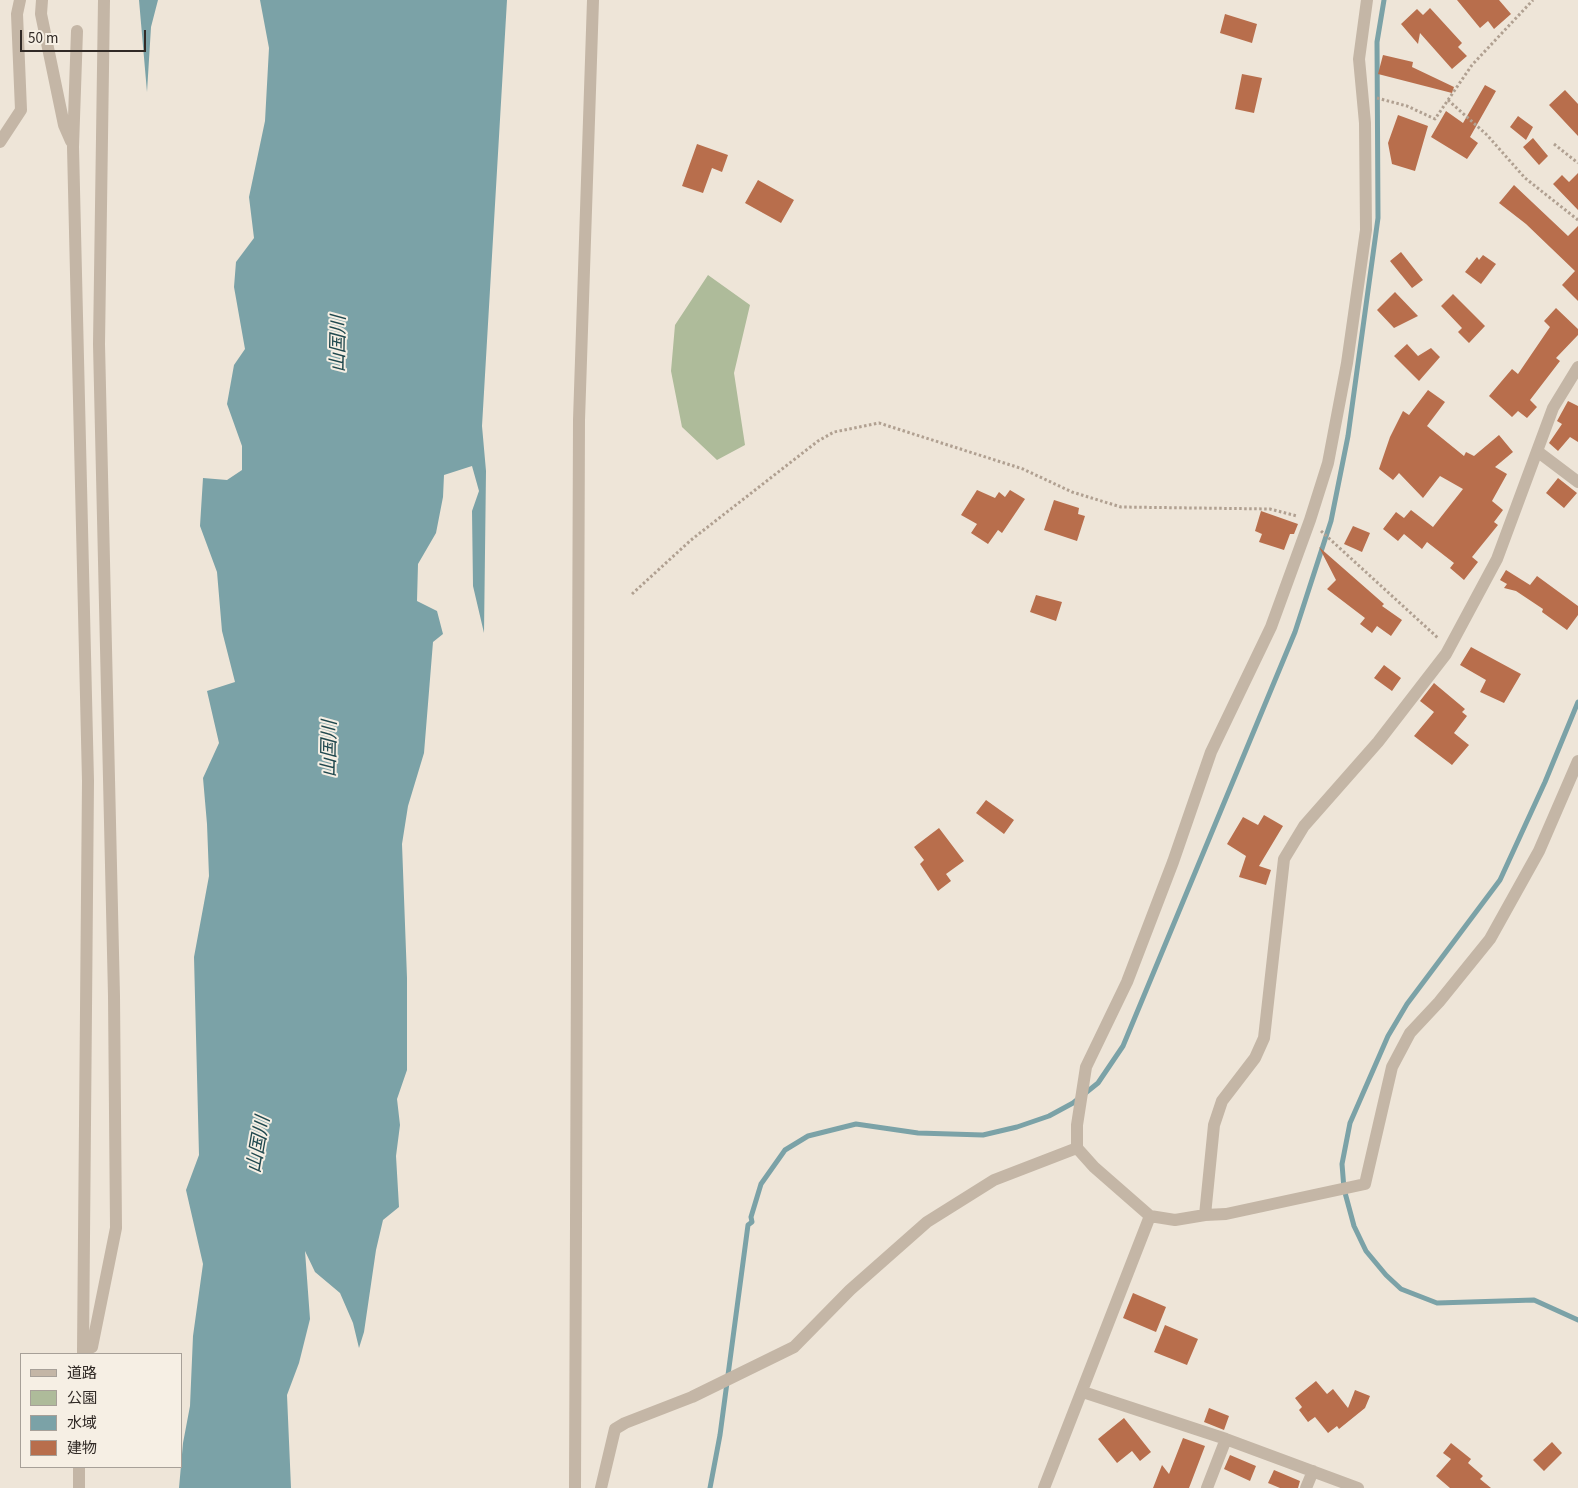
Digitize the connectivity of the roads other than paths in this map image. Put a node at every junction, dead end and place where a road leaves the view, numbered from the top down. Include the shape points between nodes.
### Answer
1 (20, 0) edge
2 (42, 0) edge
3 (104, 0) edge
4 (593, 0) edge
5 (1367, 0) edge
6 (77, 31) dead end
7 (0, 142) edge
8 (73, 147) junction
9 (1578, 367) edge
10 (1538, 452) junction
11 (1578, 482) edge
12 (1578, 761) edge
13 (1078, 1148) junction
14 (1205, 1215) junction
15 (1150, 1216) junction
16 (83, 1352) edge
17 (1082, 1392) junction
18 (1226, 1439) junction
19 (80, 1468) edge
20 (1313, 1471) junction
21 (79, 1488) edge
22 (575, 1488) edge
23 (602, 1488) edge
24 (1044, 1488) edge
25 (1207, 1488) edge
26 (1306, 1488) edge
27 (1358, 1488) edge

1 - 7 street via 17,14 21,110
2 - 8 street via 41,14 64,124
3 - 16 street via 100,344 116,1228 92,1347
4 - 22 street via 579,430
5 - 13 street via 1359,60 1365,123 1366,230 1347,363 1328,463 1270,627 1211,752 1127,982 1086,1067 1077,1125
6 - 8 street
8 - 16 street via 88,782
9 - 10 street via 1553,408
10 - 11 street
10 - 14 street via 1497,559 1446,654 1378,742 1304,826 1284,859 1264,1038 1256,1058 1222,1101 1214,1125
12 - 14 street via 1539,851 1490,939 1410,1033 1392,1067 1365,1184 1226,1214
13 - 15 street via 1094,1167
13 - 23 street via 994,1180 928,1222 850,1290 794,1347 692,1397 615,1429
14 - 15 street via 1174,1220
15 - 17 street
17 - 18 street
17 - 24 street
18 - 20 street
18 - 25 street
19 - 21 street
20 - 26 street
20 - 27 street

